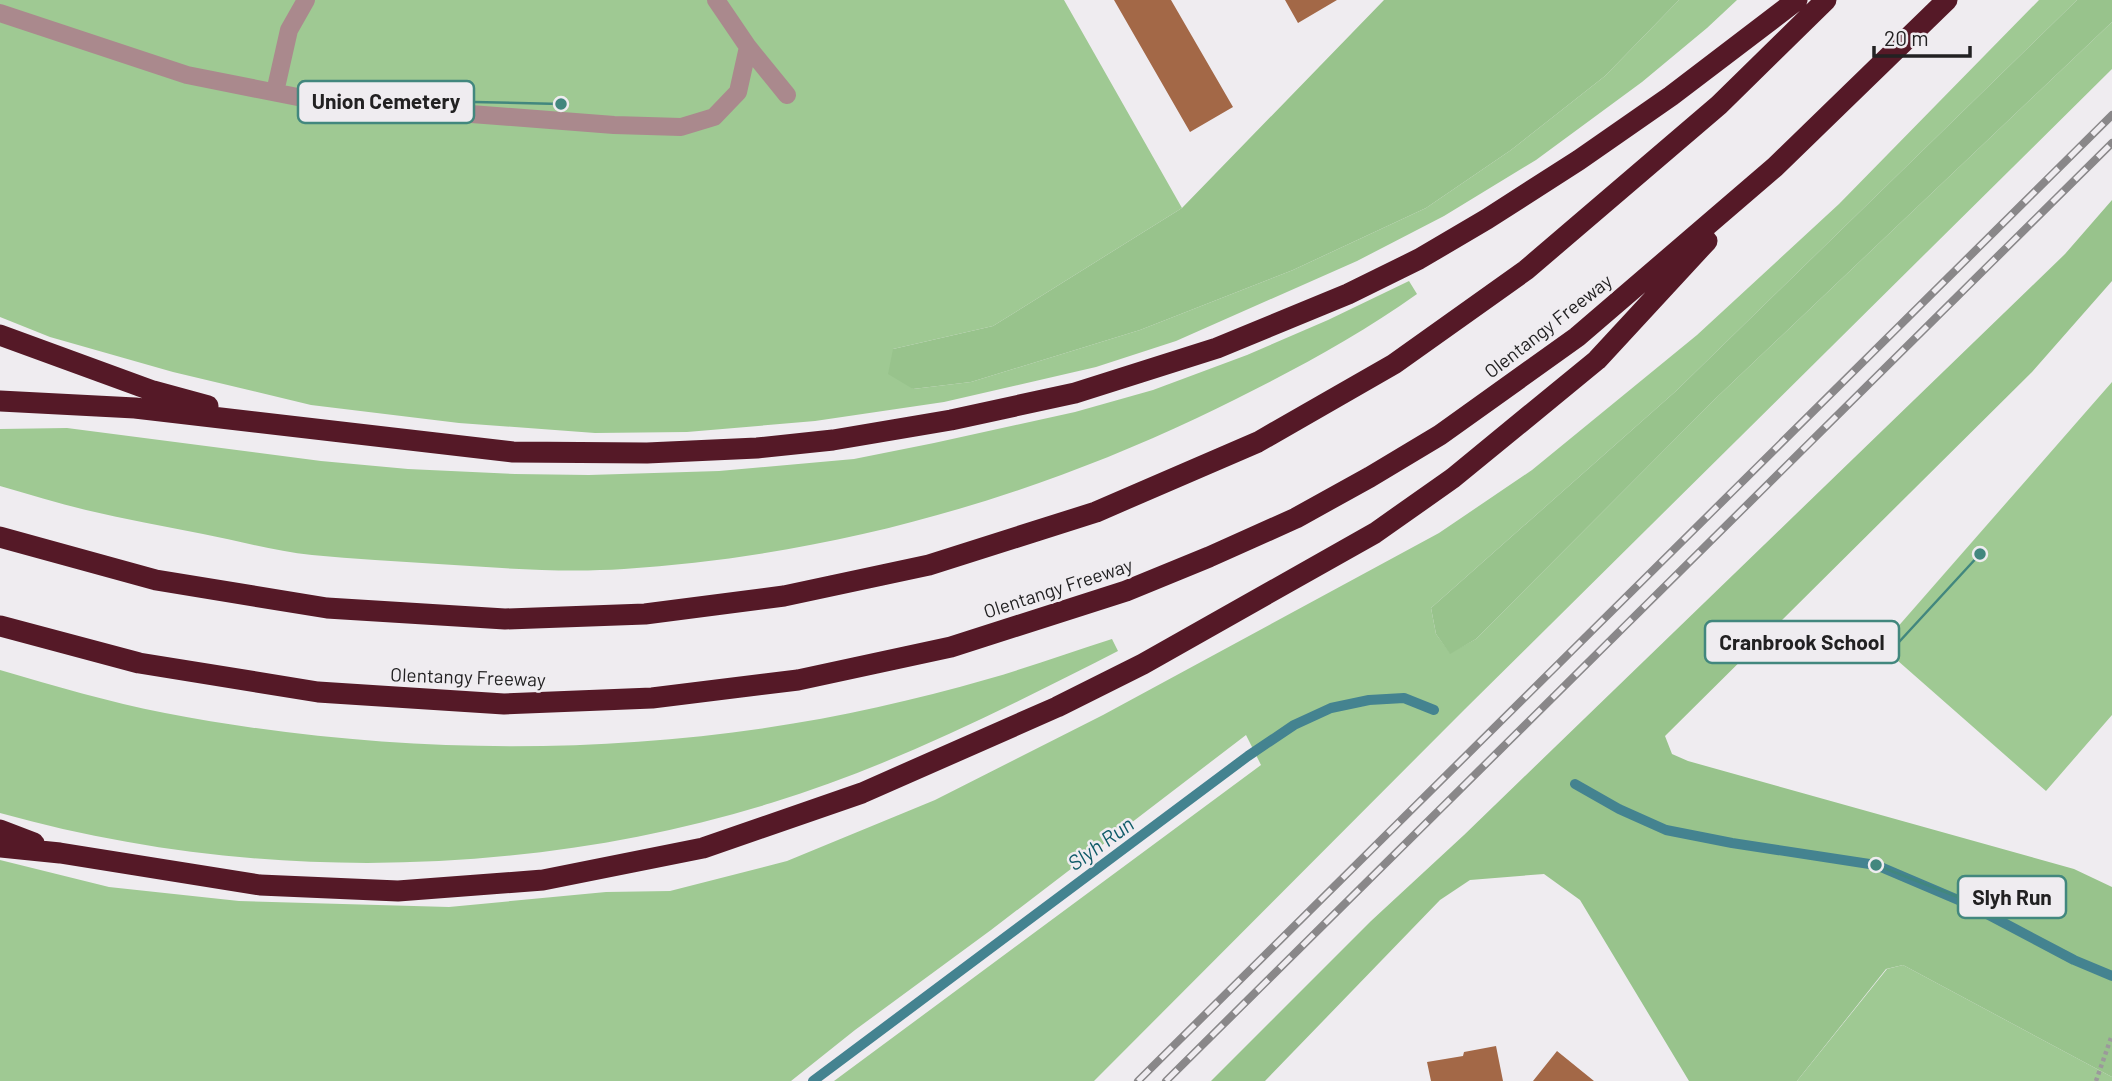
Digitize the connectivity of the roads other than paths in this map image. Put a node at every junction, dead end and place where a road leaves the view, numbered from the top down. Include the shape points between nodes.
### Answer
1 (306, 0) edge
2 (716, 0) edge
3 (1797, 0) edge
4 (1826, 0) edge
5 (1947, 0) edge
6 (0, 13) edge
7 (748, 47) junction
8 (275, 92) junction
9 (787, 96) dead end
10 (1775, 167) junction
11 (0, 335) edge
12 (0, 401) edge
13 (274, 425) junction
14 (0, 537) edge
15 (0, 626) edge
16 (0, 830) edge
17 (0, 847) edge
18 (60, 853) junction

1 - 8 lane via 289,30
2 - 7 lane
3 - 13 highway via 1580,160 1419,259 1217,348 1075,393 951,421 833,440 674,452 513,452
4 - 14 highway via 1718,105 1526,270 1394,364 1258,442 1196,469 1096,512 929,565 784,596 657,612 505,619 301,604 156,580
5 - 10 highway, Olentangy Freeway
6 - 8 lane via 187,75
7 - 8 lane via 738,92 714,117 681,127 328,103
7 - 9 lane
10 - 15 highway, Olentangy Freeway via 1577,337 1440,435 1370,477 1296,518 1126,591 951,647 798,680 652,698 503,704 318,692 138,663
10 - 18 highway via 1597,360 1453,478 1375,533 1070,701 862,793 703,848 543,880 398,891 260,886
11 - 13 highway via 153,391
12 - 13 highway via 135,408
16 - 18 highway
17 - 18 highway

